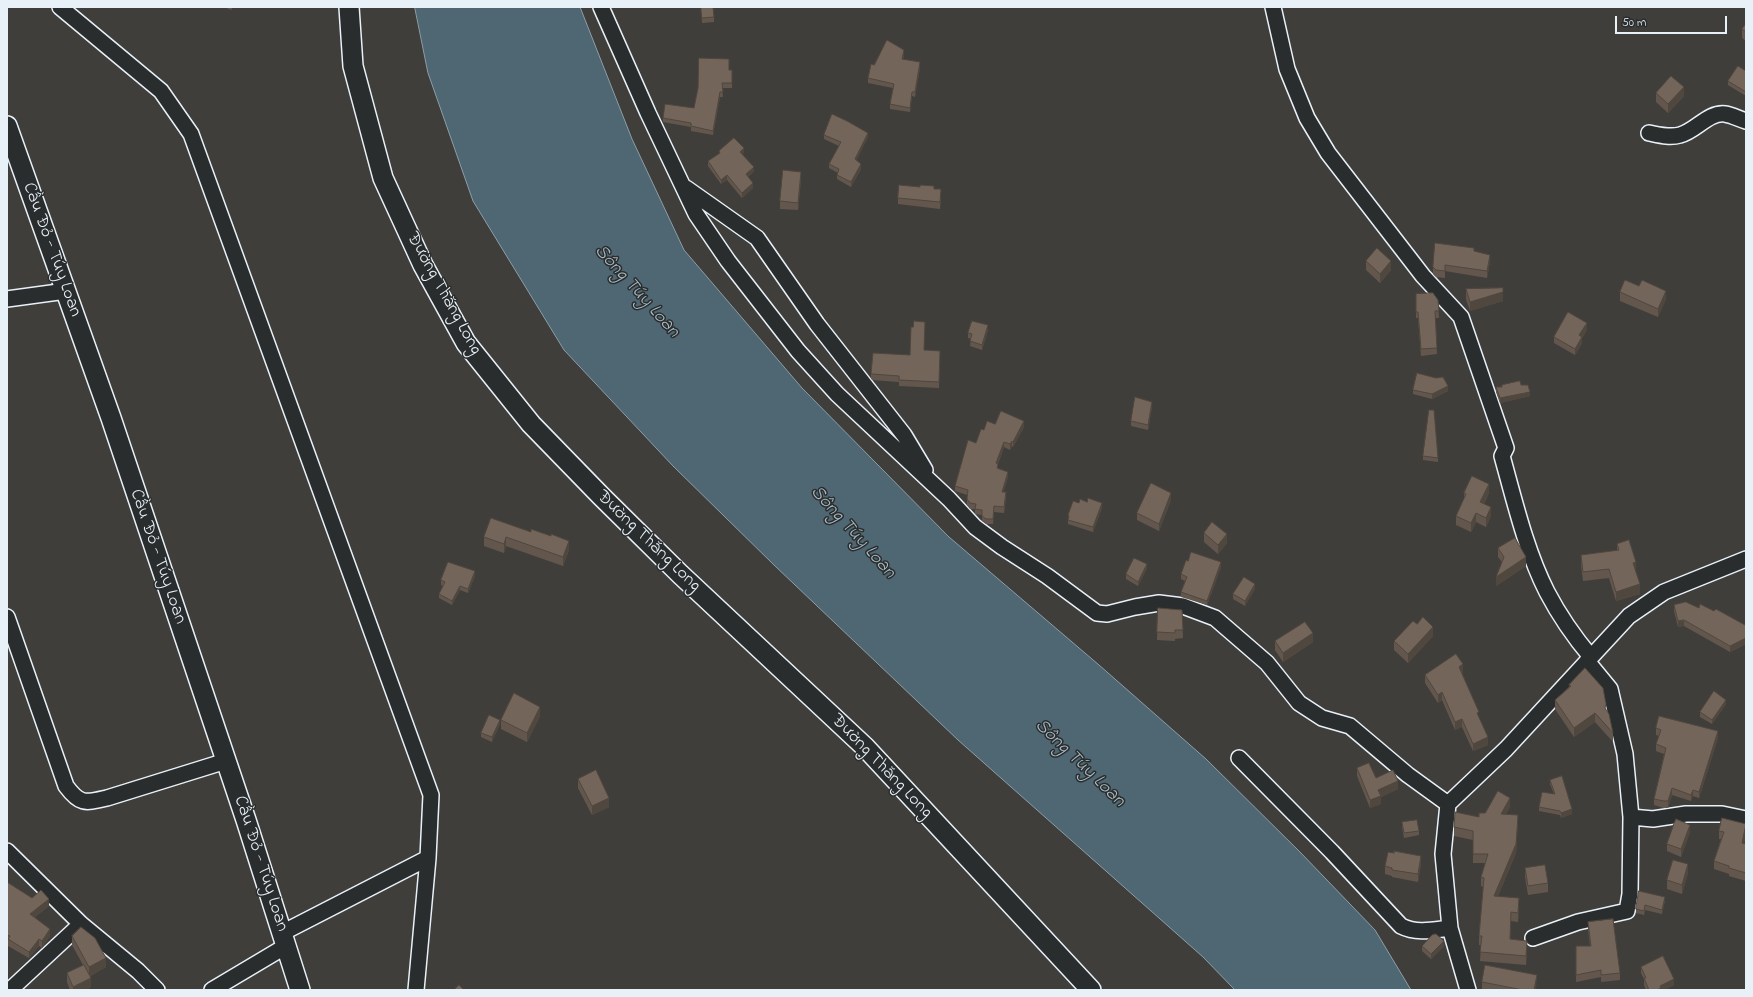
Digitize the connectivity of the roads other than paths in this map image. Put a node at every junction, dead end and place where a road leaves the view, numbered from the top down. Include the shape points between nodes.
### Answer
1 (60, 7) edge
2 (349, 7) edge
3 (601, 7) edge
4 (1273, 7) edge
5 (1746, 121) edge
6 (7, 126) edge
7 (1649, 133) dead end
8 (682, 186) junction
9 (66, 292) junction
10 (7, 299) edge
11 (930, 482) junction
12 (1746, 560) edge
13 (7, 617) edge
14 (1589, 659) junction
15 (1239, 758) dead end
16 (226, 761) junction
17 (1448, 804) junction
18 (1631, 817) junction
19 (1746, 819) edge
20 (7, 851) edge
21 (428, 858) junction
22 (81, 924) junction
23 (1450, 928) junction
24 (1533, 938) dead end
25 (284, 939) junction
26 (10, 990) edge
27 (158, 990) edge
28 (212, 990) edge
29 (300, 990) edge
30 (416, 990) edge
31 (1091, 990) edge
32 (1468, 990) edge

1 - 21 street via 161,92 191,134 431,795
2 - 31 street, Đường Thăng Long via 353,66 383,178 423,265 466,343 531,424 680,574 865,747
3 - 8 street
4 - 14 street via 1288,69 1307,118 1328,153 1423,276 1461,317 1506,448 1502,456 1526,540 1547,591
5 - 7 street via 1725,114 1711,116 1697,127 1680,135
6 - 9 street, Cầu Đỏ - Túy Loan
8 - 11 street via 715,243 798,351 837,394
8 - 11 street via 757,238 817,324 904,435
9 - 10 street
9 - 16 street, Cầu Đỏ - Túy Loan
11 - 17 street via 983,534 1048,576 1097,613 1107,614 1148,604 1172,604 1194,609 1215,618 1267,663 1299,703 1322,718 1350,726 1408,775
12 - 14 street via 1664,592 1629,616
13 - 16 street via 66,786 75,798 88,802 107,798
14 - 17 street via 1506,749
14 - 18 street via 1610,688 1625,754
15 - 23 street via 1401,926 1411,931
16 - 25 street, Cầu Đỏ - Túy Loan
17 - 23 street via 1443,854
18 - 19 street via 1653,819 1686,814 1722,814
18 - 24 street via 1630,894 1627,911 1578,922
20 - 22 street
21 - 25 street
21 - 30 street
22 - 26 street
22 - 27 street
23 - 32 street
25 - 28 street
25 - 29 street, Cầu Đỏ - Túy Loan

